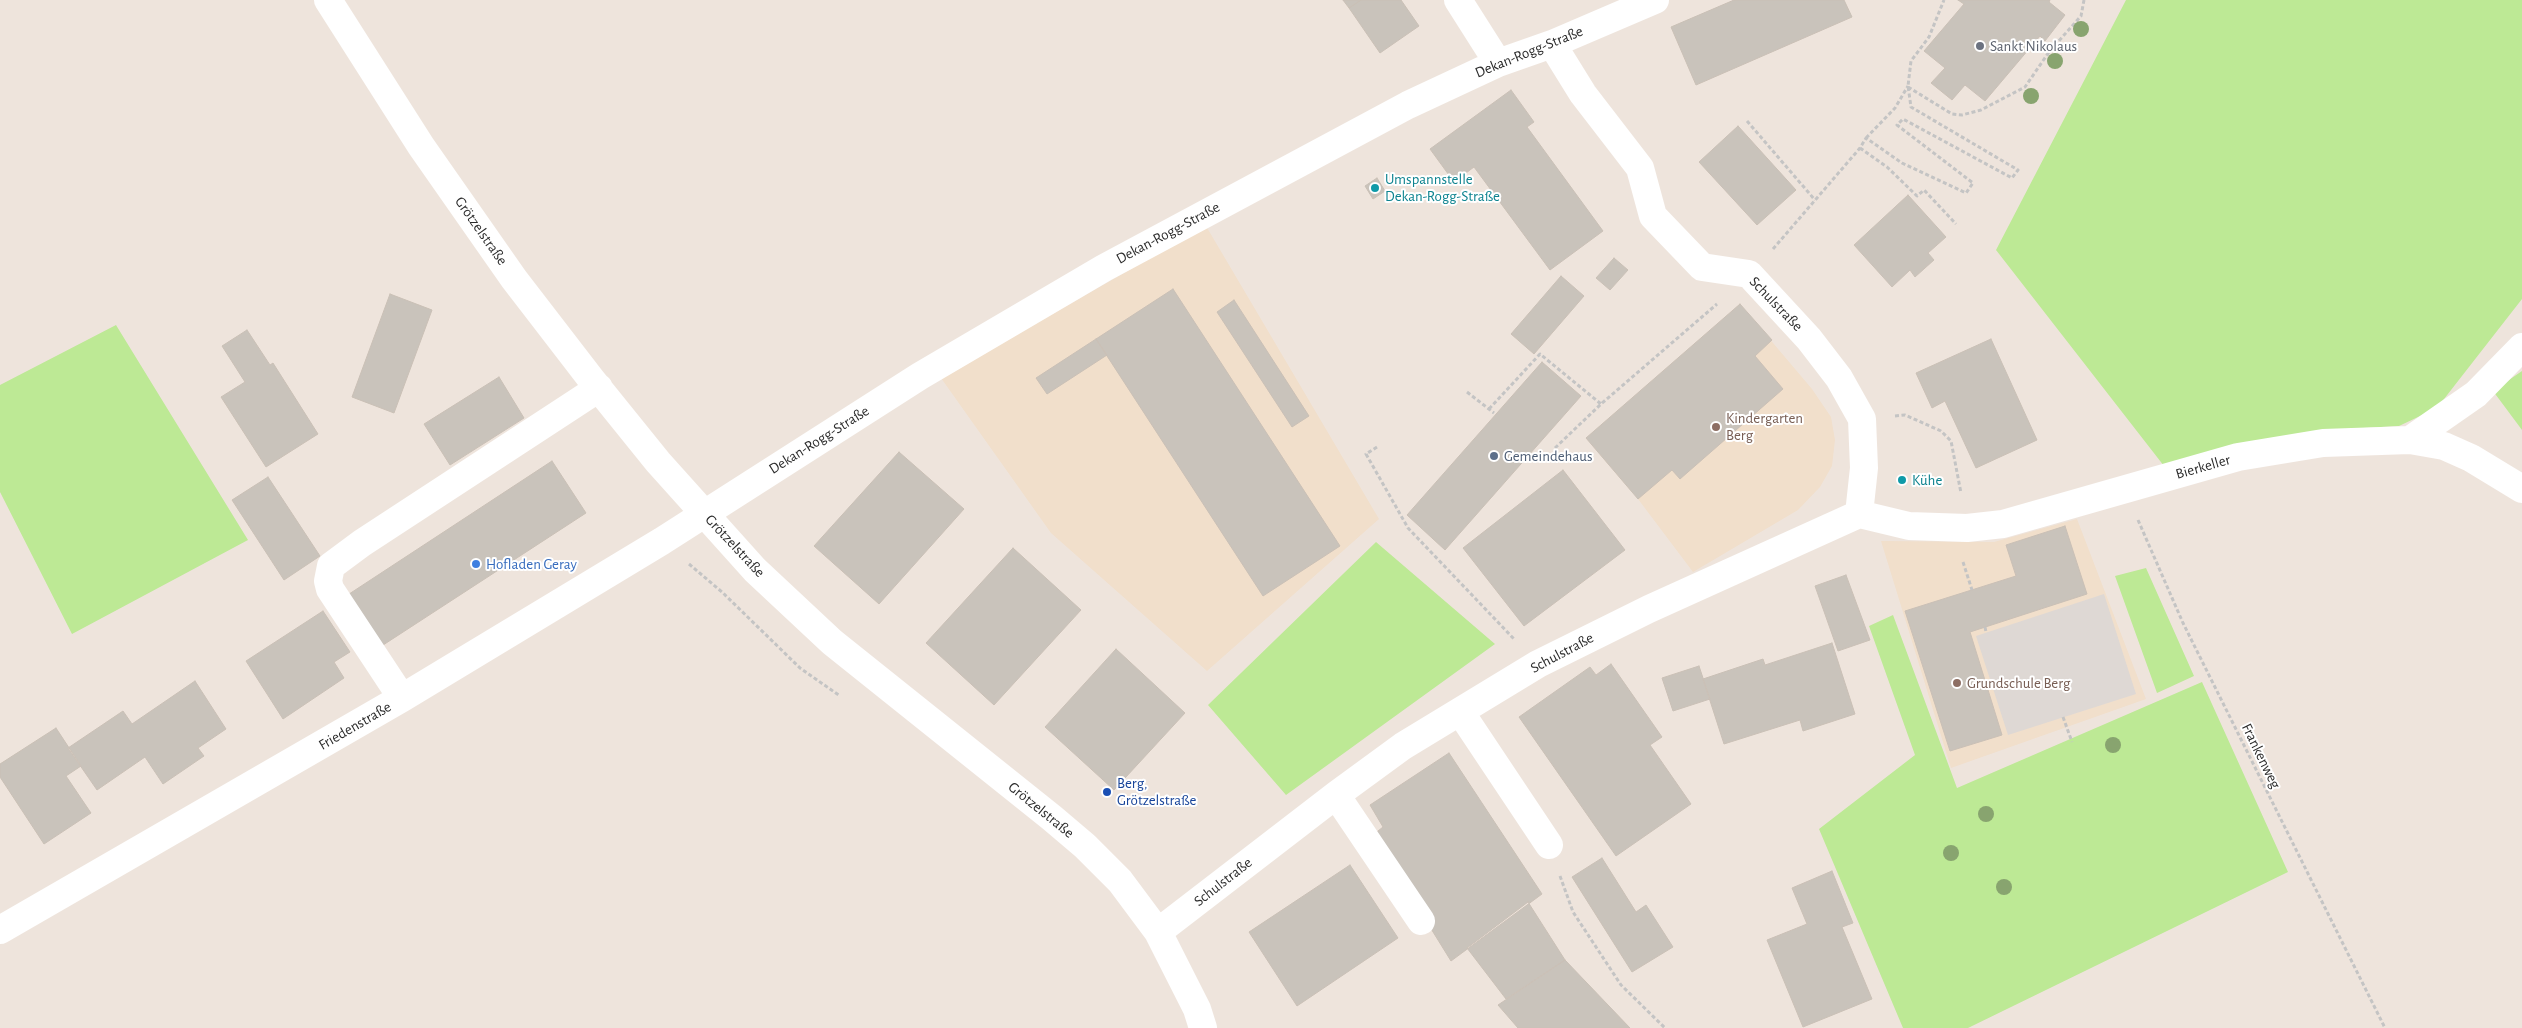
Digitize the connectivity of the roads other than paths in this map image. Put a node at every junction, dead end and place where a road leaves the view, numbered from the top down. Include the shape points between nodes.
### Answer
1 (328, 0) edge
2 (1458, 0) edge
3 (1655, 0) edge
4 (1552, 44) junction
5 (1498, 63) junction
6 (2522, 347) edge
7 (599, 388) junction
8 (2410, 440) junction
9 (2520, 487) edge
10 (704, 513) junction
11 (1859, 514) junction
12 (402, 698) junction
13 (1461, 713) junction
14 (1336, 795) junction
15 (1549, 845) road end
16 (1421, 921) dead end
17 (0, 930) edge
18 (1158, 932) junction
19 (1204, 1028) edge

1 - 7 street, Grötzelstraße via 514,279
2 - 5 street
3 - 4 street, Dekan-Rogg-Straße
4 - 5 street, Dekan-Rogg-Straße
4 - 11 street, Schulstraße via 1583,94 1640,168 1653,216 1702,267 1749,274 1809,339 1839,378 1862,419 1864,468
5 - 10 street, Dekan-Rogg-Straße via 1373,123 1104,268 920,376
6 - 8 street via 2476,394
7 - 10 street, Grötzelstraße
7 - 12 street via 331,566 330,589
8 - 9 street, Bierkeller via 2444,446
8 - 11 street, Bierkeller via 2323,443 2238,456 2002,524 1967,528 1909,526
10 - 12 street, Friedenstraße
10 - 18 street, Grötzelstraße via 755,570 832,642 1085,846 1120,881
11 - 13 street, Schulstraße via 1547,658
12 - 17 street, Friedenstraße
13 - 14 street, Schulstraße via 1402,746
13 - 15 street
14 - 16 street
14 - 18 street, Schulstraße
18 - 19 street, Grötzelstraße

